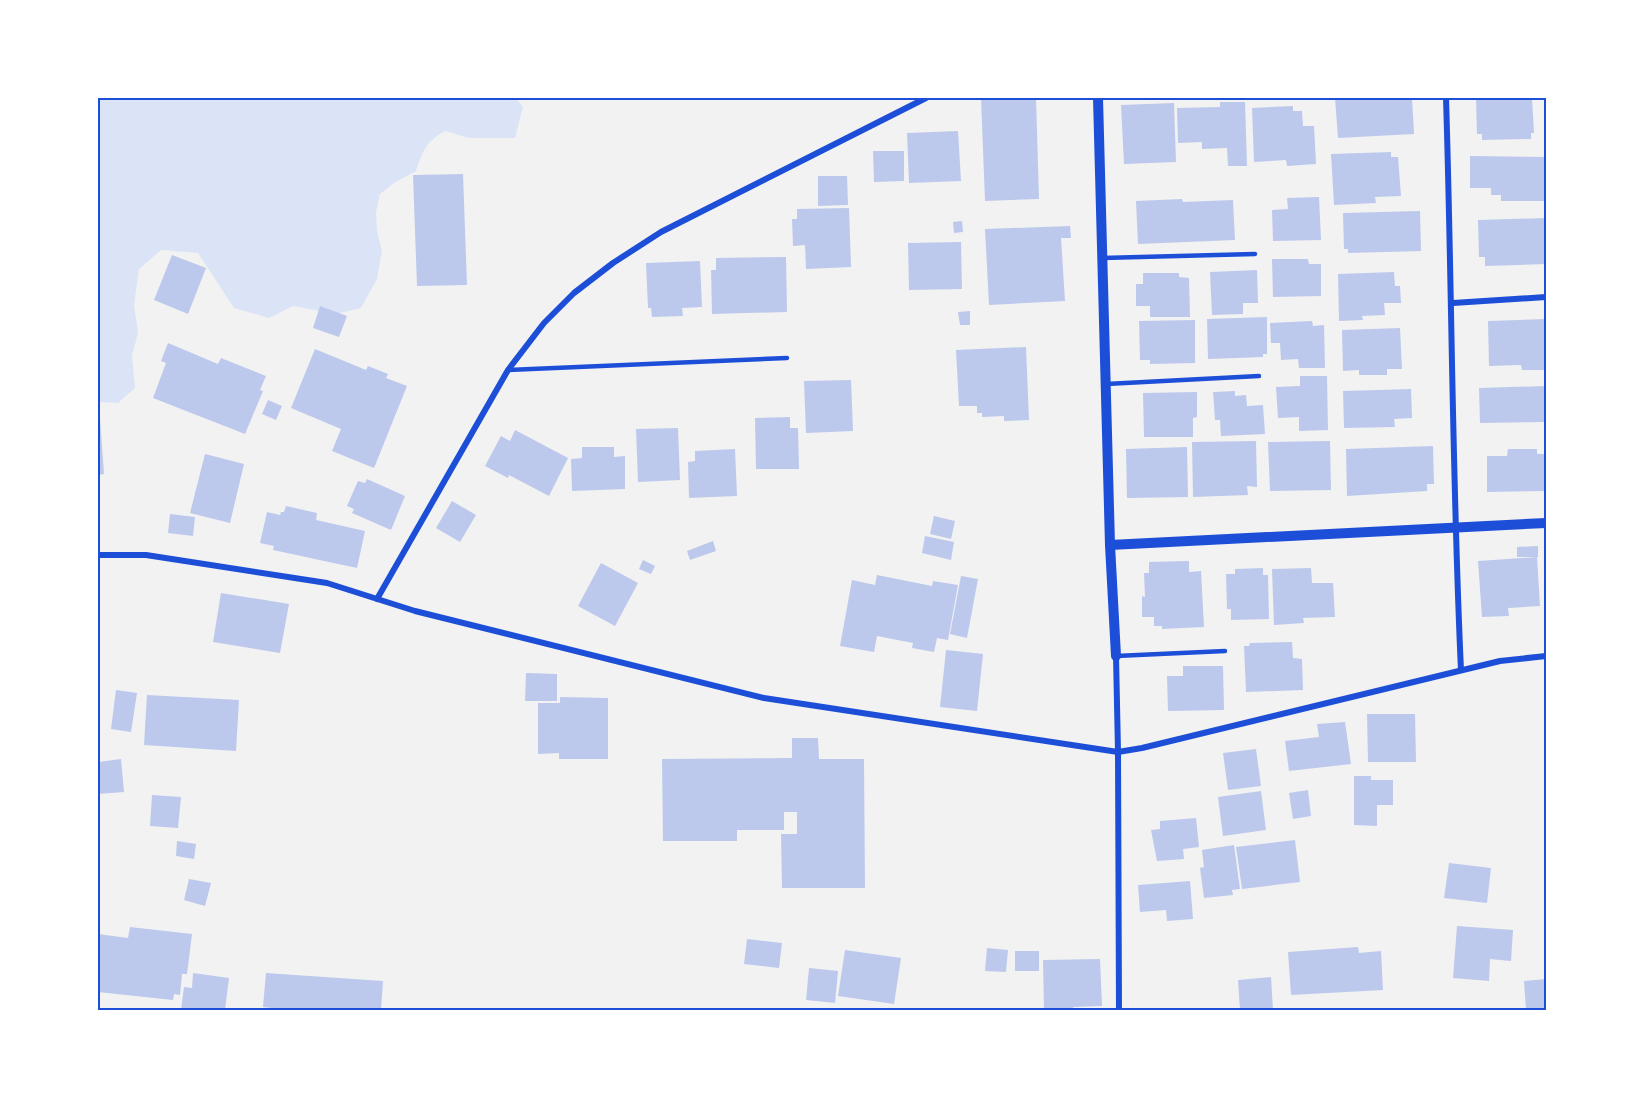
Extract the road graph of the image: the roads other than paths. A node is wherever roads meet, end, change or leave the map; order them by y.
1 (926, 98) edge
2 (1098, 98) edge
3 (1446, 98) edge
4 (1255, 254) dead end
5 (1102, 258) junction
6 (1546, 297) edge
7 (1452, 303) junction
8 (787, 358) dead end
9 (508, 370) junction
10 (1259, 376) dead end
11 (1106, 384) junction
12 (1546, 523) edge
13 (1455, 528) junction
14 (1110, 545) junction
15 (98, 555) edge
16 (376, 599) junction
17 (1225, 651) dead end
18 (1116, 656) junction
19 (1546, 656) edge
20 (1461, 670) junction
21 (1118, 752) junction
22 (1119, 1011) edge

1 - 9 street
2 - 5 street
3 - 7 street
4 - 5 lane
5 - 11 street
6 - 7 street
7 - 13 street
8 - 9 lane
9 - 16 street
10 - 11 lane
11 - 14 street
12 - 13 street
13 - 14 street
13 - 20 street
14 - 18 street
15 - 16 street
16 - 21 street
17 - 18 lane
18 - 21 street
19 - 20 street
20 - 21 street
21 - 22 street

